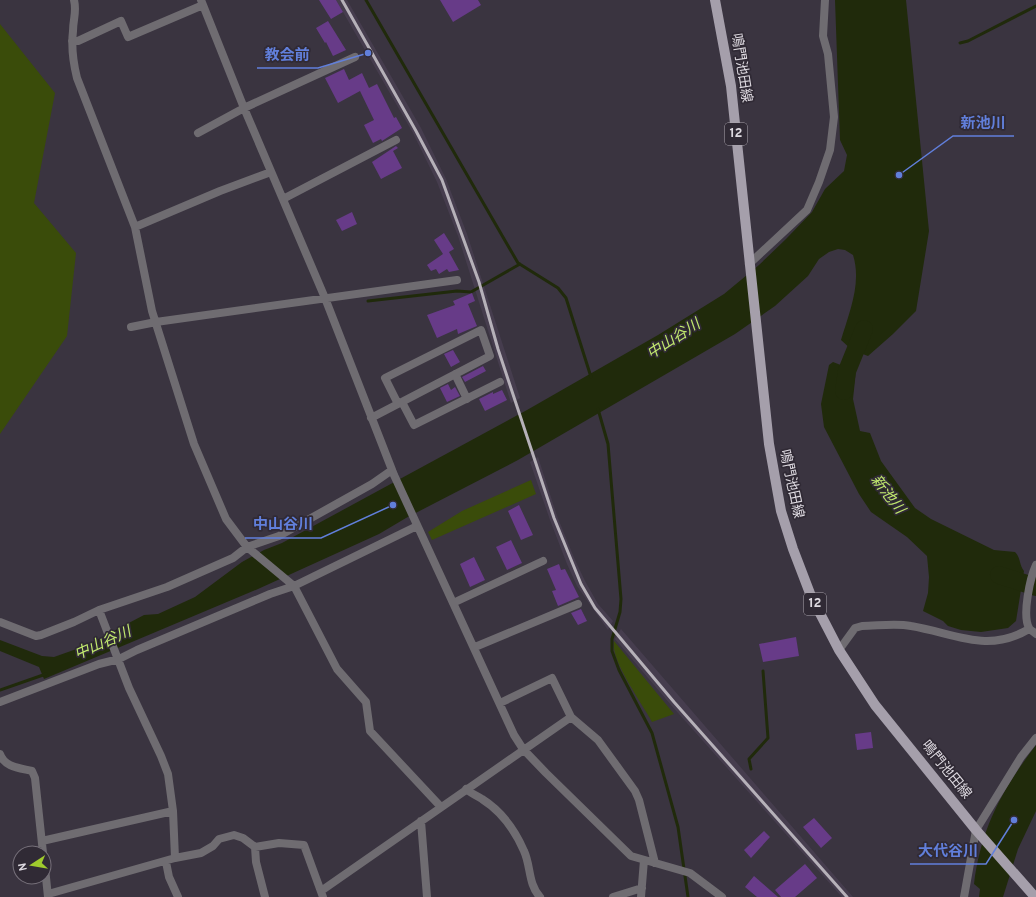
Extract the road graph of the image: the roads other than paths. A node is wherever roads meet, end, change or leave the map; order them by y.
1 (74, 0) edge
2 (714, 0) edge
3 (825, 0) edge
4 (202, 3) edge
5 (72, 41) junction
6 (355, 57) dead end
7 (244, 108) junction
8 (198, 133) dead end
9 (396, 140) dead end
10 (271, 172) junction
11 (282, 199) junction
12 (135, 227) junction
13 (750, 267) junction
14 (457, 280) dead end
15 (325, 298) junction
16 (156, 322) junction
17 (131, 328) dead end
18 (455, 374) junction
19 (500, 382) dead end
20 (467, 398) junction
21 (400, 403) junction
22 (371, 418) junction
23 (393, 472) junction
24 (415, 523) junction
25 (250, 549) junction
26 (543, 561) dead end
27 (1035, 567) edge
28 (291, 583) junction
29 (453, 602) junction
30 (578, 604) dead end
31 (100, 611) junction
32 (0, 622) edge
33 (1033, 631) edge
34 (475, 647) junction
35 (839, 650) junction
36 (117, 656) junction
37 (0, 702) edge
38 (500, 703) junction
39 (571, 717) junction
40 (1036, 738) edge
41 (523, 749) junction
42 (0, 754) edge
43 (466, 789) junction
44 (441, 807) junction
45 (173, 812) junction
46 (421, 821) junction
47 (980, 833) junction
48 (42, 841) junction
49 (43, 845) edge
50 (255, 847) junction
51 (175, 858) junction
52 (644, 860) junction
53 (166, 862) junction
54 (655, 863) junction
55 (47, 885) edge
56 (642, 888) junction
57 (322, 894) edge
58 (48, 896) edge
59 (178, 897) edge
60 (265, 897) edge
61 (427, 897) edge
62 (540, 897) edge
63 (613, 897) edge
64 (641, 897) edge
65 (722, 897) edge
66 (964, 897) edge
67 (1035, 897) edge

1 - 5 street
2 - 13 main road, 鳴門池田線 / 12
3 - 13 street
4 - 5 street
4 - 7 street
5 - 12 street
6 - 7 street
7 - 8 street
7 - 10 street
9 - 11 street
10 - 11 street
10 - 12 street
11 - 15 street
12 - 16 street
13 - 35 main road, 鳴門池田線 / 12
14 - 15 street
15 - 16 street
15 - 22 street
16 - 17 street
16 - 25 street
18 - 20 street
18 - 21 street
18 - 21 street
19 - 20 street
20 - 21 street
21 - 22 street
22 - 23 street
23 - 24 street
23 - 25 street
24 - 28 street
24 - 29 street
25 - 28 street
25 - 31 street
26 - 29 street
27 - 33 street
28 - 36 street
28 - 44 street
29 - 34 street
30 - 34 street
31 - 32 street
31 - 36 street
33 - 35 street
34 - 38 street
35 - 47 main road, 鳴門池田線 / 12
36 - 37 street
36 - 45 street
38 - 39 street
38 - 41 street
39 - 41 street
39 - 54 street
40 - 47 street
41 - 43 street
41 - 52 street
42 - 48 street
43 - 44 street
43 - 62 street
44 - 46 street
45 - 48 street
45 - 51 street
46 - 57 street
46 - 61 street
47 - 66 street
47 - 67 main road, 鳴門池田線 / 12
48 - 49 street
50 - 51 street
50 - 57 street
50 - 60 street
51 - 53 street
52 - 54 street
52 - 56 street
53 - 58 street
53 - 59 street
54 - 65 street
55 - 58 street
56 - 63 street
56 - 64 street

